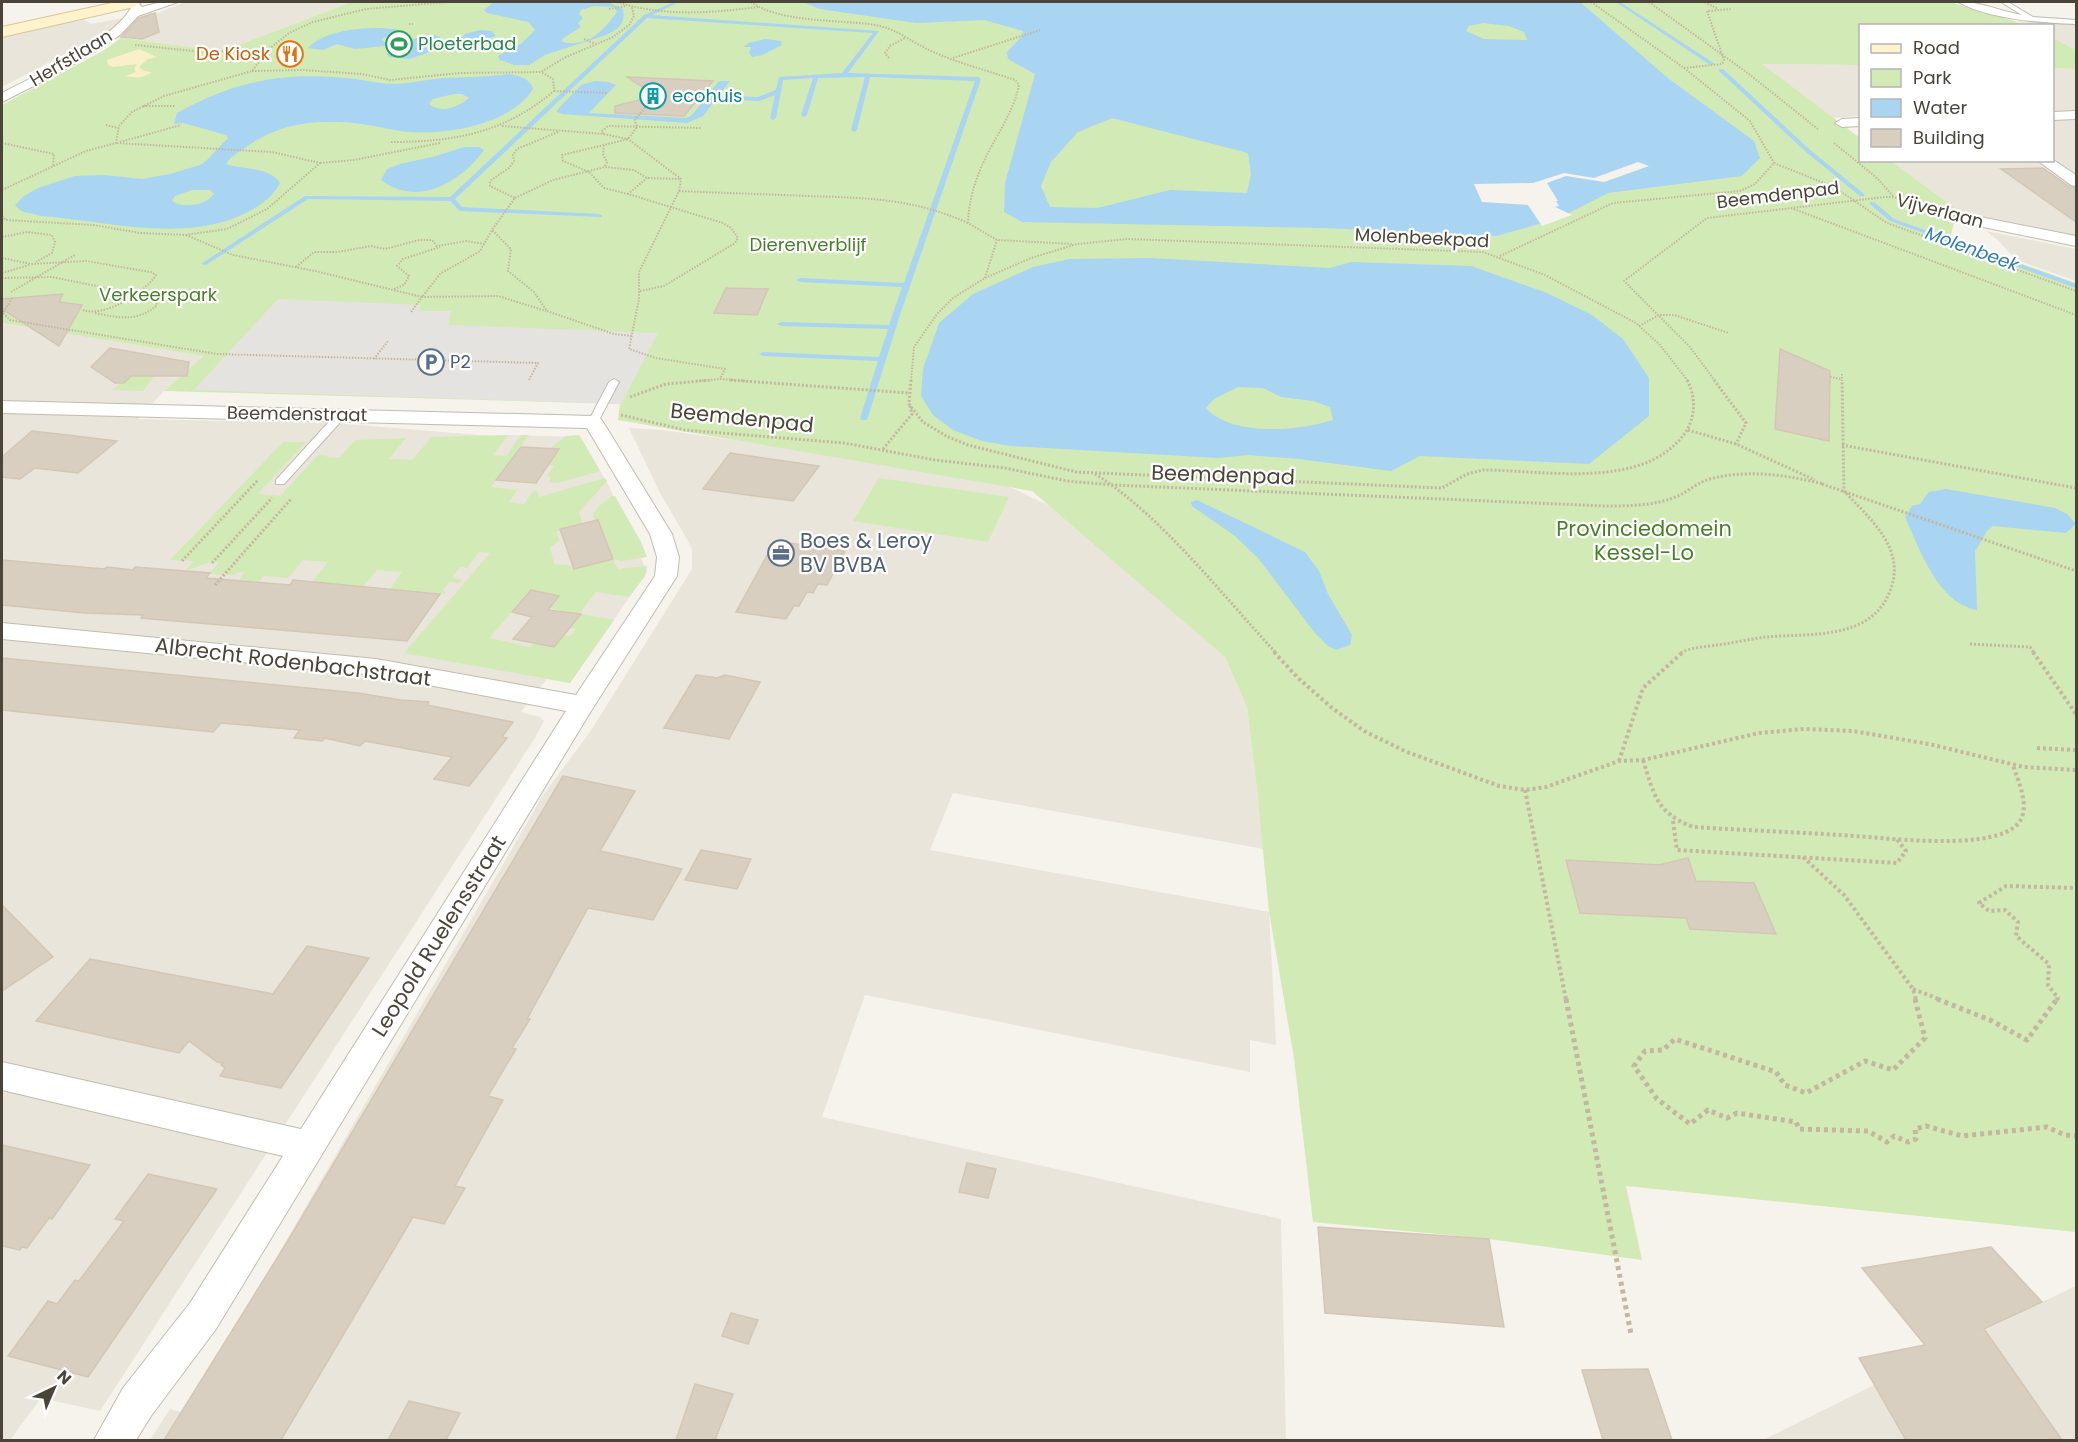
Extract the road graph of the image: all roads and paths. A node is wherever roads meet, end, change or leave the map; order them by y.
1 (172, 2) edge
2 (447, 2) edge
3 (617, 2) edge
4 (751, 2) edge
5 (1592, 2) edge
6 (1649, 2) edge
7 (1705, 2) edge
8 (1961, 2) edge
9 (2004, 2) edge
10 (137, 5) edge
11 (627, 5) junction
12 (632, 7) junction
13 (758, 8) junction
14 (609, 9) dead end
15 (1731, 9) dead end
16 (1719, 10) junction
17 (2032, 19) junction
18 (2076, 22) edge
19 (409, 24) dead end
20 (413, 24) dead end
21 (1040, 30) dead end
22 (2, 32) edge
23 (905, 38) junction
24 (584, 39) dead end
25 (597, 44) junction
26 (129, 46) dead end
27 (268, 49) junction
28 (1721, 54) junction
29 (889, 58) dead end
30 (952, 58) junction
31 (1684, 68) junction
32 (252, 71) junction
33 (541, 72) junction
34 (555, 91) junction
35 (608, 93) dead end
36 (2, 98) edge
37 (648, 105) dead end
38 (142, 106) junction
39 (176, 106) dead end
40 (2076, 115) edge
41 (2054, 116) edge
42 (1859, 122) edge
43 (1842, 123) dead end
44 (106, 125) dead end
45 (181, 126) dead end
46 (502, 126) junction
47 (637, 127) junction
48 (118, 128) junction
49 (701, 128) dead end
50 (559, 131) junction
51 (1822, 133) dead end
52 (603, 134) junction
53 (628, 139) junction
54 (450, 140) junction
55 (1831, 140) dead end
56 (391, 142) dead end
57 (2, 143) edge
58 (116, 143) junction
59 (604, 145) junction
60 (2047, 162) edge
61 (320, 164) junction
62 (1774, 164) junction
63 (53, 166) junction
64 (605, 167) junction
65 (589, 172) junction
66 (647, 178) junction
67 (681, 178) junction
68 (2076, 182) edge
69 (2, 190) edge
70 (679, 191) junction
71 (628, 195) junction
72 (1893, 197) junction
73 (514, 198) junction
74 (1854, 199) junction
75 (670, 205) junction
76 (1790, 207) junction
77 (2, 216) edge
78 (1960, 218) joint
79 (6, 220) junction
80 (2, 221) edge
81 (1563, 222) dead end
82 (968, 223) junction
83 (1569, 224) junction
84 (492, 230) junction
85 (185, 235) junction
86 (2, 237) edge
87 (998, 240) junction
88 (2076, 241) edge
89 (484, 244) junction
90 (1077, 244) junction
91 (444, 246) junction
92 (75, 255) dead end
93 (1499, 256) junction
94 (2, 258) edge
95 (32, 264) junction
96 (296, 267) junction
97 (2, 273) edge
98 (2, 278) edge
99 (986, 278) junction
100 (392, 290) junction
101 (640, 291) junction
102 (2076, 291) edge
103 (11, 292) dead end
104 (422, 297) junction
105 (12, 298) dead end
106 (83, 310) dead end
107 (547, 311) junction
108 (411, 312) dead end
109 (92, 313) junction
110 (1659, 315) junction
111 (2076, 315) edge
112 (1639, 326) junction
113 (1729, 333) dead end
114 (633, 336) junction
115 (388, 340) dead end
116 (374, 359) junction
117 (1842, 374) dead end
118 (1830, 377) dead end
119 (720, 379) junction
120 (1842, 379) junction
121 (529, 380) dead end
122 (614, 382) dead end
123 (909, 393) junction
124 (604, 401) junction
125 (909, 404) junction
126 (2, 407) edge
127 (341, 415) junction
128 (618, 415) dead end
129 (593, 422) junction
130 (1688, 430) junction
131 (1736, 444) junction
132 (1842, 445) junction
133 (883, 449) junction
134 (1586, 473) joint
135 (1095, 474) junction
136 (261, 477) dead end
137 (280, 482) dead end
138 (1824, 484) junction
139 (1113, 485) junction
140 (2076, 488) edge
141 (1844, 491) junction
142 (274, 495) dead end
143 (294, 496) dead end
144 (183, 561) dead end
145 (212, 563) dead end
146 (2076, 571) edge
147 (215, 585) dead end
148 (2, 631) edge
149 (1970, 644) dead end
150 (582, 705) junction
151 (2076, 714) edge
152 (2037, 748) dead end
153 (2076, 750) edge
154 (1643, 760) junction
155 (1618, 761) junction
156 (2013, 764) junction
157 (2076, 770) edge
158 (1525, 790) junction
159 (1673, 821) junction
160 (1896, 838) junction
161 (1803, 858) junction
162 (2076, 888) edge
163 (1913, 989) junction
164 (2, 1076) edge
165 (2076, 1136) edge
166 (308, 1146) junction
167 (1631, 1334) dead end
168 (114, 1440) edge

1 - 10 street, Herfstlaan
2 - 27 path
3 - 11 path
4 - 13 path
5 - 31 path
6 - 28 path
7 - 16 path
8 - 17 lane
9 - 17 lane
10 - 22 street
10 - 36 street, Herfstlaan
11 - 12 path
11 - 14 path
12 - 13 path
12 - 25 path
13 - 23 path
15 - 16 path
16 - 28 path
17 - 18 lane
19 - 20 path
21 - 30 path
23 - 29 path
23 - 30 path
24 - 25 path
25 - 33 path
26 - 27 path
27 - 32 path
28 - 31 path
28 - 51 path
30 - 82 path
31 - 62 path
32 - 33 path
32 - 38 path
33 - 34 path
34 - 35 path
34 - 46 path
37 - 47 path
38 - 39 path
38 - 48 path
40 - 41 street
42 - 43 street
44 - 48 path
45 - 58 path
46 - 50 path
46 - 54 path
47 - 49 path
47 - 52 path
47 - 53 path
48 - 58 path
50 - 52 path
50 - 73 path
52 - 53 path
53 - 59 path
53 - 67 path
54 - 56 path
54 - 61 path
55 - 72 path
57 - 63 path
58 - 61 path
58 - 63 path
59 - 64 path
59 - 65 path
60 - 68 street
61 - 85 path
62 - 74 path
62 - 83 path, Molenbeekpad
63 - 69 path
64 - 65 path
64 - 66 path
65 - 71 path
65 - 73 path
66 - 67 path
66 - 71 path
67 - 70 path
70 - 75 path
70 - 82 path
71 - 75 path
72 - 74 path, Vijverlaan
72 - 78 path, Vijverlaan
73 - 84 path
74 - 76 path, Beemdenpad
74 - 102 path, Beemdenpad
75 - 101 path
75 - 101 path
76 - 110 path, Beemdenpad
76 - 111 path
77 - 79 path
78 - 88 street, Vijverlaan
79 - 80 path
79 - 85 path
81 - 83 path
82 - 87 path
83 - 93 path, Molenbeekpad
84 - 89 path
84 - 107 path
85 - 96 path
86 - 95 path
87 - 90 path
87 - 99 path
89 - 91 path
89 - 104 path
90 - 93 path, Molenbeekpad
90 - 99 path, Molenbeekpad
91 - 96 path
91 - 100 path
92 - 103 path, bridge
93 - 112 path
94 - 95 path
95 - 97 path
95 - 109 path
96 - 100 path
98 - 109 path, bridge
99 - 123 path, Molenbeekpad
100 - 104 path
101 - 114 path
104 - 107 path
104 - 108 path
105 - 116 path
106 - 109 path
107 - 114 path
110 - 112 path
110 - 113 path
110 - 131 path, Beemdenpad
112 - 130 path
114 - 119 path
115 - 116 path
116 - 121 path
117 - 120 path
118 - 120 path
119 - 123 path
119 - 124 path
120 - 132 path
122 - 124 lane
123 - 125 path, Molenbeekpad
124 - 129 lane
125 - 133 path, Molenbeekpad
125 - 135 path, Beemdenpad
126 - 127 street, Beemdenstraat
127 - 129 street, Beemdenstraat
127 - 137 lane
128 - 133 path, Beemdenpad
129 - 150 street, Leopold Ruelensstraat
130 - 131 path
130 - 134 path
131 - 138 path
132 - 140 path
132 - 141 path
133 - 139 path, Beemdenpad
134 - 135 path, Beemdenpad
135 - 139 path
136 - 144 path
138 - 139 path, Beemdenpad
138 - 141 path
139 - 158 path
141 - 146 path
141 - 155 path
142 - 145 path
143 - 147 path
148 - 150 street, Albrecht Rodenbachstraat
149 - 151 path
150 - 166 street, Leopold Ruelensstraat
152 - 153 path
154 - 155 path
154 - 156 path
154 - 159 path
155 - 158 path
156 - 157 path
156 - 160 path
158 - 167 path
159 - 160 path
159 - 161 path
160 - 161 path
161 - 163 path
162 - 163 path
163 - 165 path
164 - 166 street
166 - 168 street, Leopold Ruelensstraat

